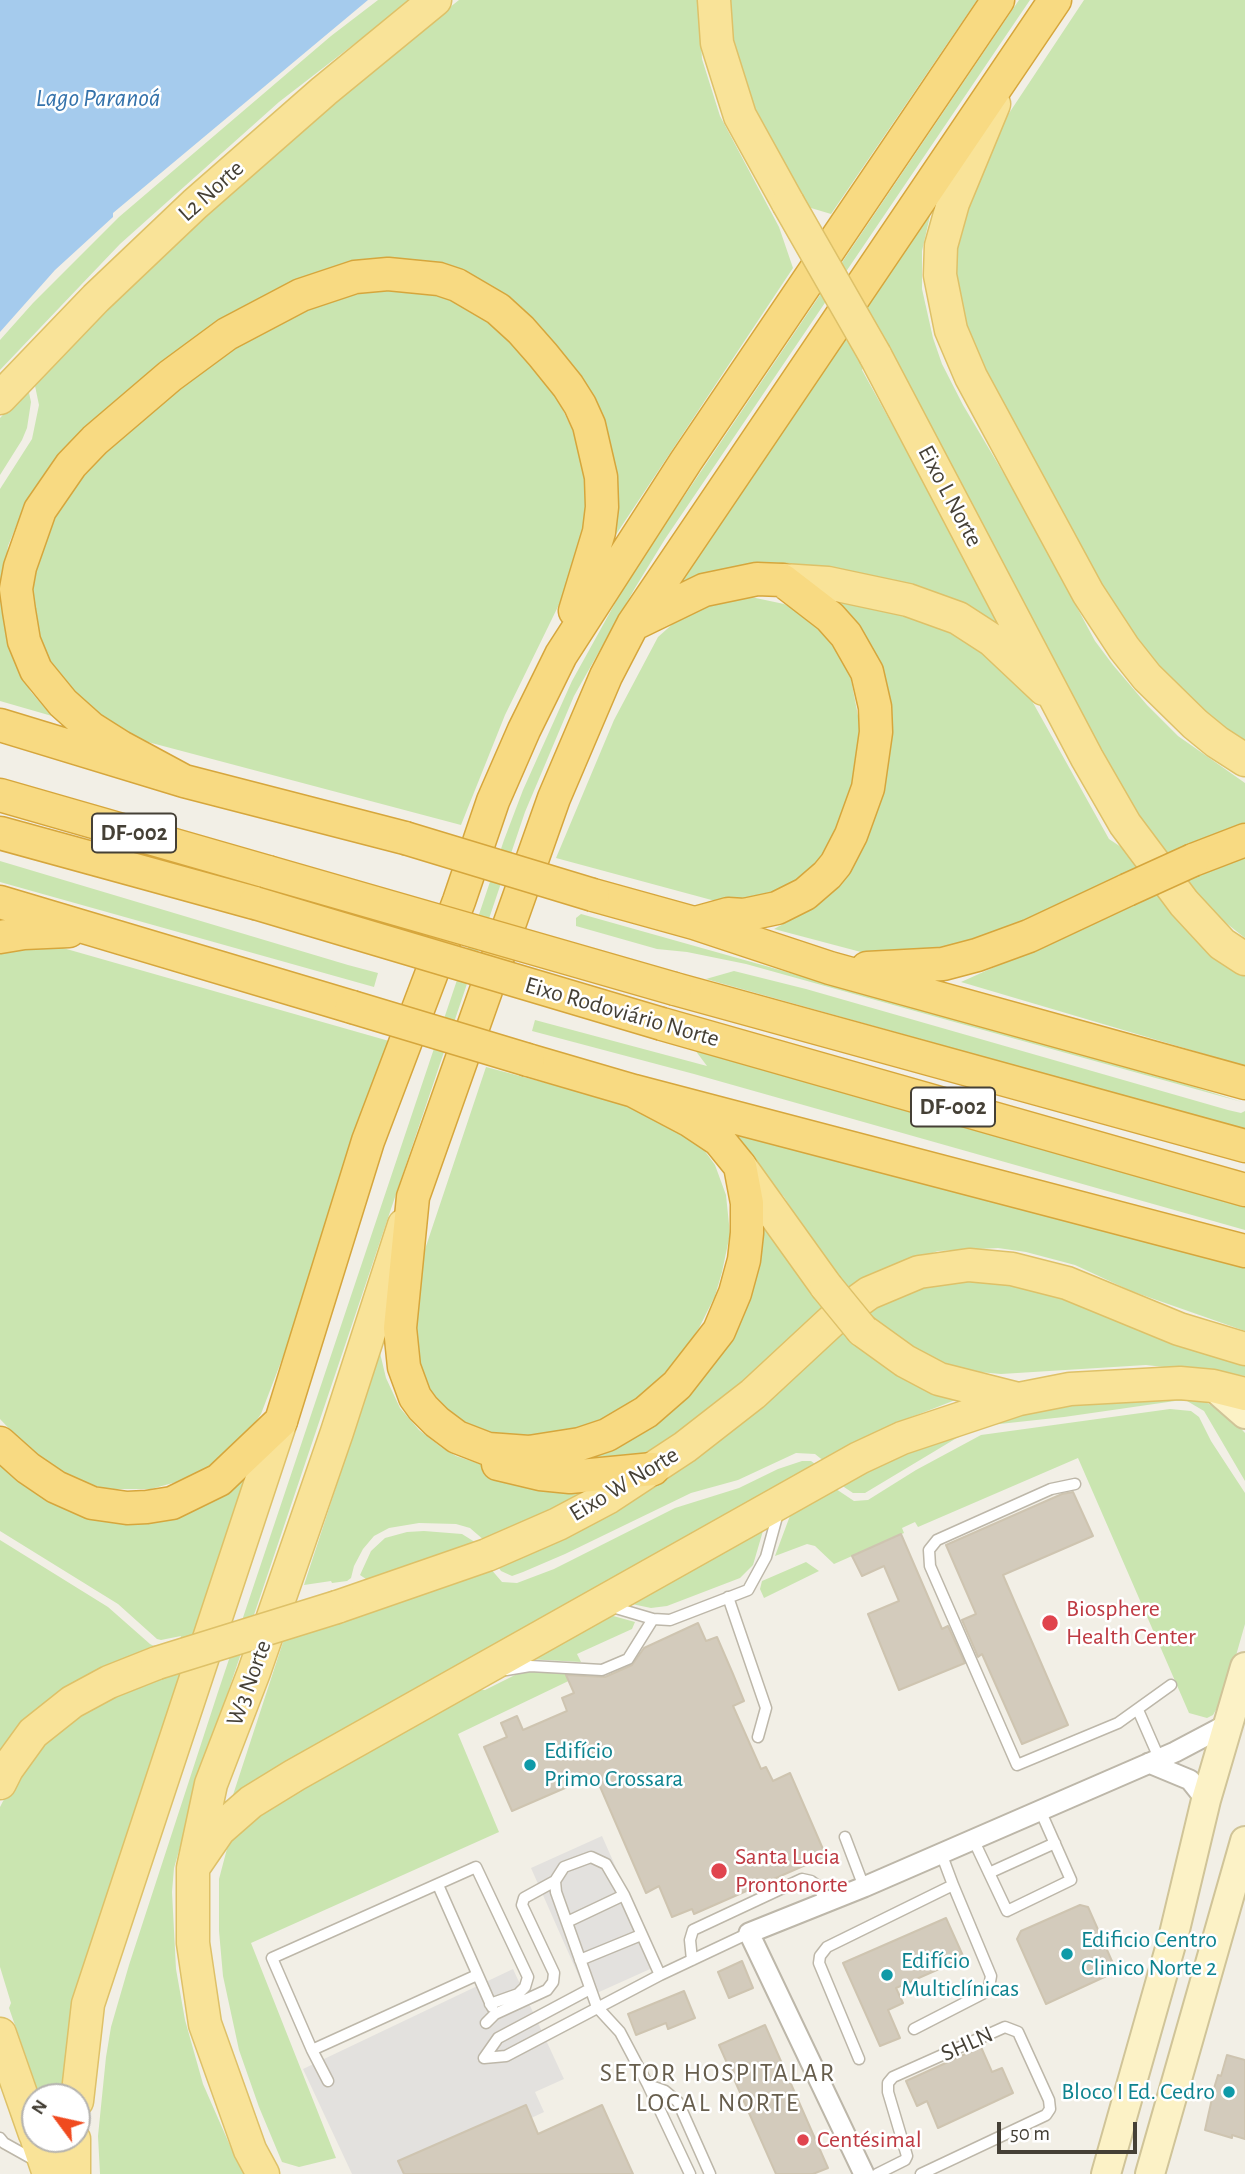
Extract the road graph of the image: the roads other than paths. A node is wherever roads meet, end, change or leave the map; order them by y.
1 (435, 0) edge
2 (714, 0) edge
3 (998, 0) edge
4 (1055, 0) edge
5 (1012, 65) junction
6 (0, 398) edge
7 (782, 580) junction
8 (633, 625) junction
9 (561, 655) junction
10 (1060, 704) junction
11 (0, 725) edge
12 (1245, 760) edge
13 (184, 781) junction
14 (0, 795) edge
15 (0, 834) edge
16 (1245, 840) edge
17 (0, 902) edge
18 (694, 923) junction
19 (91, 930) junction
20 (0, 937) edge
21 (1245, 960) edge
22 (830, 968) junction
23 (1245, 1083) edge
24 (634, 1091) junction
25 (1245, 1146) edge
26 (740, 1166) junction
27 (1245, 1190) edge
28 (412, 1198) junction
29 (1245, 1251) edge
30 (1245, 1349) edge
31 (1213, 1386) junction
32 (1245, 1394) edge
33 (1019, 1399) junction
34 (1245, 1414) edge
35 (281, 1420) junction
36 (457, 1437) junction
37 (0, 1443) edge
38 (653, 1469) junction
39 (1075, 1484) dead end
40 (782, 1500) junction
41 (728, 1597) junction
42 (598, 1603) junction
43 (653, 1619) junction
44 (1245, 1667) edge
45 (464, 1679) junction
46 (1171, 1685) dead end
47 (1138, 1710) junction
48 (1228, 1724) junction
49 (758, 1737) dead end
50 (1154, 1760) junction
51 (0, 1783) edge
52 (1206, 1800) junction
53 (1040, 1810) junction
54 (845, 1837) dead end
55 (973, 1839) junction
56 (1245, 1841) edge
57 (1055, 1843) junction
58 (941, 1853) junction
59 (193, 1868) junction
60 (989, 1873) junction
61 (555, 1881) junction
62 (438, 1885) junction
63 (953, 1885) junction
64 (864, 1887) junction
65 (1185, 1892) junction
66 (624, 1895) junction
67 (825, 1901) junction
68 (1228, 1906) junction
69 (567, 1922) junction
70 (750, 1933) junction
71 (1174, 1934) junction
72 (641, 1935) junction
73 (1215, 1947) junction
74 (580, 1960) junction
75 (692, 1960) junction
76 (477, 1975) junction
77 (660, 1975) junction
78 (590, 1989) junction
79 (597, 2007) junction
80 (493, 2009) junction
81 (486, 2022) dead end
82 (914, 2029) dead end
83 (0, 2034) edge
84 (498, 2038) junction
85 (312, 2050) junction
86 (506, 2056) junction
87 (859, 2059) dead end
88 (328, 2081) dead end
89 (79, 2083) edge
90 (648, 2085) junction
91 (21, 2094) edge
92 (0, 2138) edge
93 (52, 2164) edge
94 (263, 2174) edge
95 (690, 2174) edge
96 (710, 2174) edge
97 (864, 2174) edge
98 (877, 2174) edge
99 (921, 2174) edge
100 (1105, 2174) edge
101 (1150, 2174) edge

1 - 6 main road, L2 Norte
2 - 10 main road, Eixo L Norte, bridge
3 - 9 highway
4 - 5 highway
5 - 8 highway
5 - 12 main road
7 - 8 highway
7 - 10 main road
7 - 18 highway
8 - 28 highway
9 - 13 highway
9 - 35 highway
10 - 21 main road, Eixo L Norte
11 - 13 highway
13 - 18 highway, bridge
14 - 25 highway, Eixo Rodoviário Norte / DF-002, bridge
15 - 27 highway, Eixo Rodoviário Norte / DF-002, bridge
16 - 22 highway, bridge
17 - 19 highway
18 - 22 highway
19 - 20 highway
19 - 24 highway, bridge
22 - 23 highway
24 - 26 highway
24 - 29 highway
26 - 33 main road, bridge
26 - 36 highway
28 - 36 highway
28 - 59 main road, W3 Norte
30 - 38 main road, Eixo W Norte
31 - 32 main road
31 - 33 main road
31 - 34 main road
33 - 40 main road
35 - 37 highway
35 - 89 main road, W3 Norte
36 - 38 highway
38 - 51 main road, Eixo W Norte, bridge
39 - 47 lane
40 - 41 lane
40 - 42 main road
41 - 43 lane
41 - 49 lane
42 - 43 lane
42 - 45 main road
43 - 45 lane
44 - 48 main road
45 - 59 main road
46 - 47 lane
47 - 50 lane
48 - 50 street
48 - 52 main road
50 - 52 street
50 - 53 street
52 - 65 main road
53 - 55 street
53 - 57 lane
54 - 64 lane
55 - 58 street
55 - 60 lane
56 - 68 main road
57 - 60 lane
57 - 60 lane
58 - 63 lane, SHLN
58 - 64 street
59 - 94 main road, W3 Norte
61 - 66 lane
61 - 69 lane
61 - 80 lane
62 - 76 lane
62 - 80 lane
62 - 85 lane
63 - 82 lane, SHLN
63 - 87 lane
64 - 67 street
65 - 68 main road
65 - 71 main road
66 - 69 lane
66 - 72 lane
67 - 70 street
67 - 75 lane
68 - 73 main road
69 - 74 lane
70 - 75 lane
70 - 97 street
71 - 73 main road
71 - 100 main road
72 - 74 lane
72 - 77 lane
73 - 101 main road
74 - 78 lane
75 - 77 lane
76 - 80 lane
76 - 85 lane
77 - 79 lane
78 - 79 lane
78 - 84 lane
79 - 86 lane
79 - 90 lane
80 - 81 lane
83 - 91 main road
84 - 86 lane
84 - 86 lane
85 - 88 lane
90 - 95 lane
90 - 96 lane
92 - 93 lane
98 - 99 lane, SHLN

